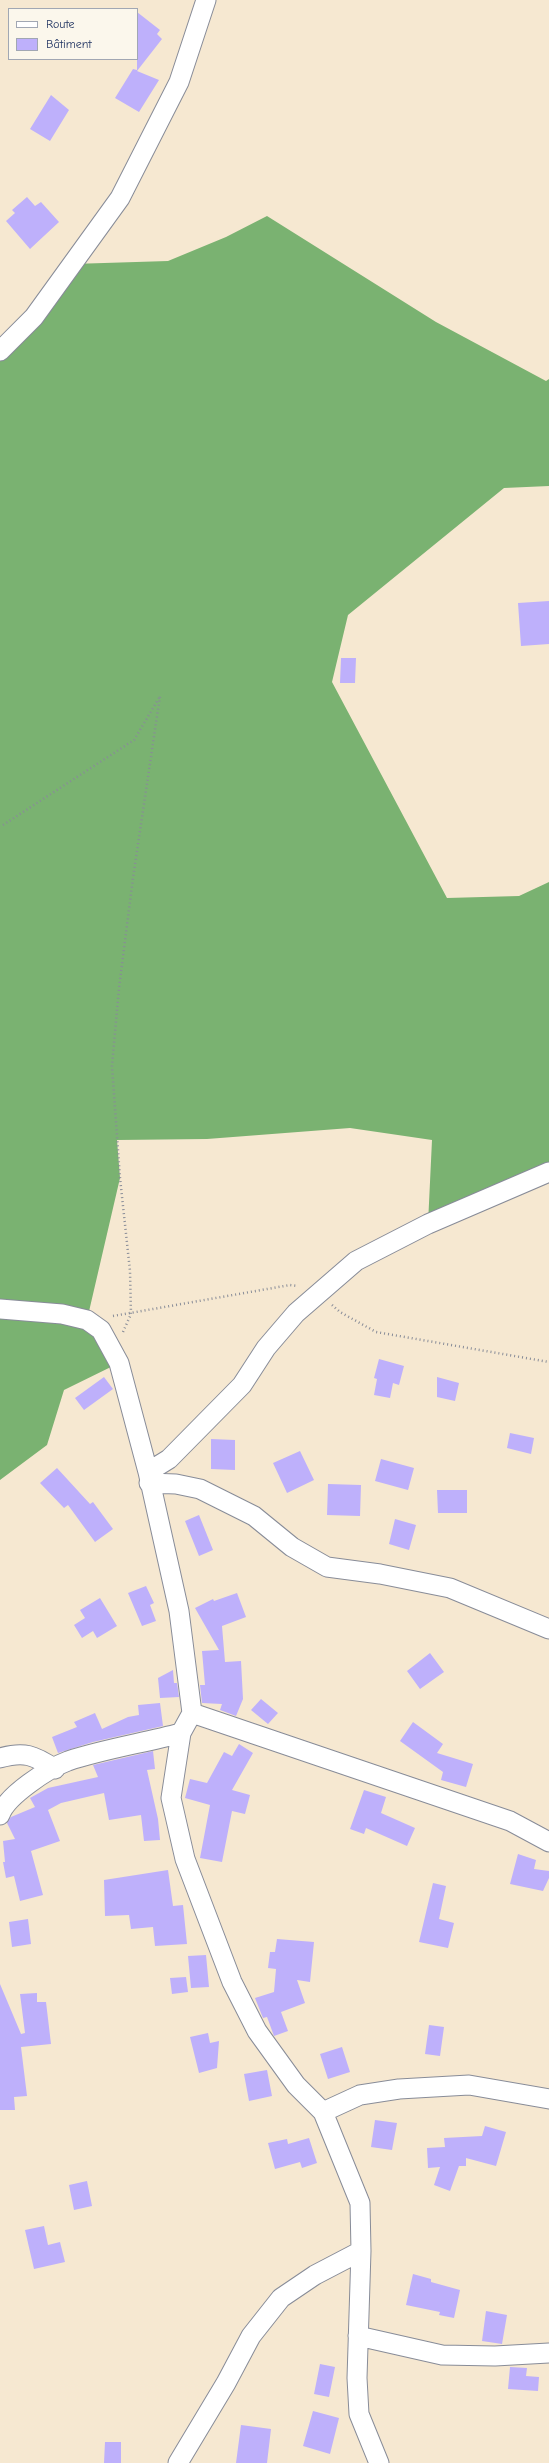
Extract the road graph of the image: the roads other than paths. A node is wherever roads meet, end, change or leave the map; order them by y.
1 (206, 0) edge
2 (0, 351) edge
3 (549, 1172) edge
4 (0, 1309) edge
5 (148, 1477) junction
6 (549, 1629) edge
7 (192, 1713) junction
8 (181, 1733) junction
9 (0, 1758) edge
10 (55, 1769) junction
11 (0, 1815) edge
12 (549, 1842) edge
13 (549, 2099) edge
14 (323, 2112) junction
15 (361, 2251) junction
16 (358, 2336) junction
17 (549, 2353) edge
18 (178, 2463) edge
19 (379, 2463) edge

1 - 2 street
3 - 5 street
4 - 5 street
5 - 6 street
5 - 7 street
7 - 8 street
7 - 12 street
8 - 10 street
8 - 14 street
9 - 10 street
10 - 11 street
13 - 14 street
14 - 15 street
15 - 16 street
15 - 18 street
16 - 17 street
16 - 19 street

